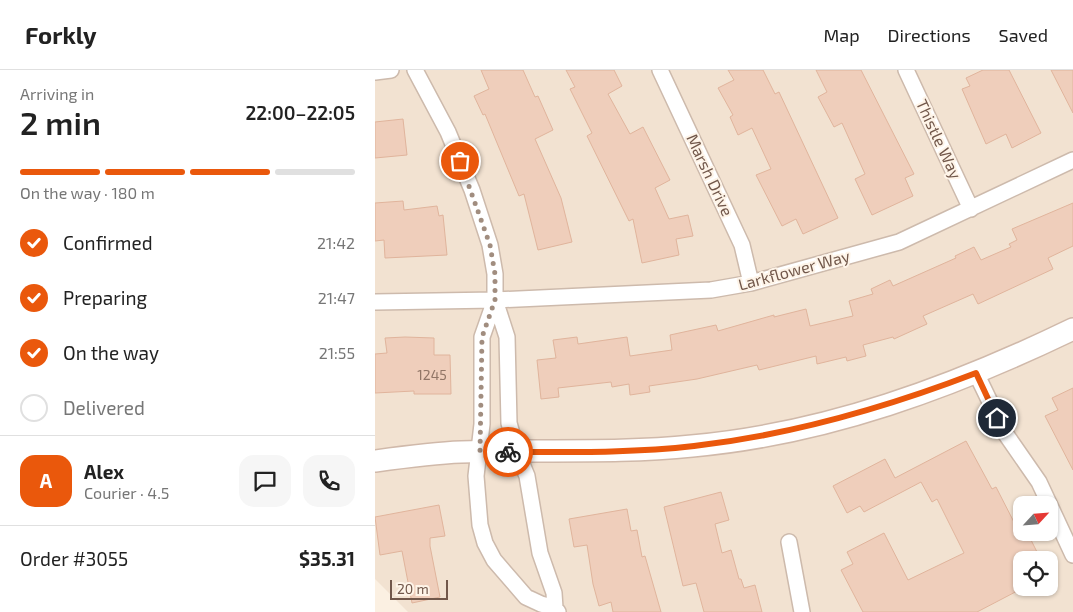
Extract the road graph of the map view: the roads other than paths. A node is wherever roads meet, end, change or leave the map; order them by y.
1 (391, 70) edge
2 (415, 70) edge
3 (660, 70) edge
4 (906, 70) edge
5 (375, 72) edge
6 (1073, 160) edge
7 (971, 209) junction
8 (751, 283) junction
9 (495, 300) junction
10 (375, 302) edge
11 (1073, 329) edge
12 (976, 373) junction
13 (480, 452) junction
14 (517, 452) junction
15 (375, 461) edge
16 (789, 542) dead end
17 (1073, 555) edge
18 (557, 610) edge
19 (802, 612) edge

1 - 5 street
2 - 9 street
3 - 8 street, Marsh Drive
4 - 7 street, Thistle Way
6 - 7 street, Larkflower Way
7 - 8 street, Larkflower Way
8 - 9 street, Larkflower Way
9 - 10 street, Larkflower Way
9 - 13 street
9 - 14 street
11 - 12 street
12 - 14 street
12 - 17 street
13 - 14 street
13 - 15 street
13 - 18 street
14 - 18 street
16 - 19 street

